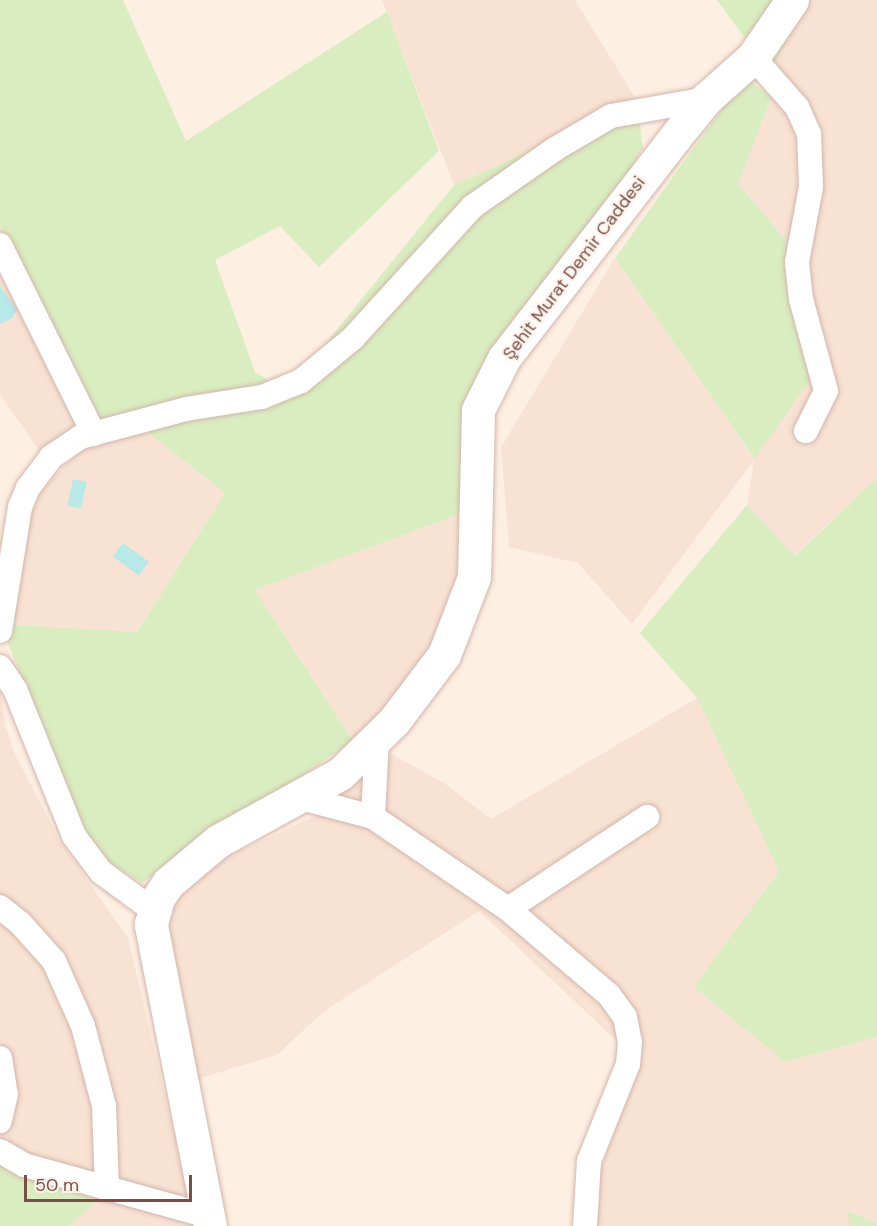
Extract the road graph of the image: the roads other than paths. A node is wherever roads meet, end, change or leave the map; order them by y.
1 (792, 0) edge
2 (753, 57) junction
3 (706, 99) junction
4 (0, 245) edge
5 (806, 431) dead end
6 (94, 434) junction
7 (0, 632) edge
8 (0, 667) edge
9 (377, 737) junction
10 (297, 797) junction
11 (374, 817) junction
12 (647, 817) dead end
13 (0, 907) edge
14 (508, 909) junction
15 (154, 911) junction
16 (0, 1058) edge
17 (0, 1121) edge
18 (0, 1151) edge
19 (107, 1189) junction
20 (209, 1221) edge
21 (585, 1226) edge

1 - 2 street, Şehit Murat Demir Caddesi
2 - 3 street, Şehit Murat Demir Caddesi
2 - 5 street
3 - 6 street
3 - 9 street, Şehit Murat Demir Caddesi
4 - 6 street
6 - 7 street
8 - 15 street
9 - 10 street, Şehit Murat Demir Caddesi
9 - 11 street
10 - 11 street
10 - 15 street, Şehit Murat Demir Caddesi
11 - 14 street
12 - 14 street
13 - 19 street
14 - 21 street
15 - 20 street, Şehit Murat Demir Caddesi
16 - 17 street
18 - 19 street
19 - 20 street

